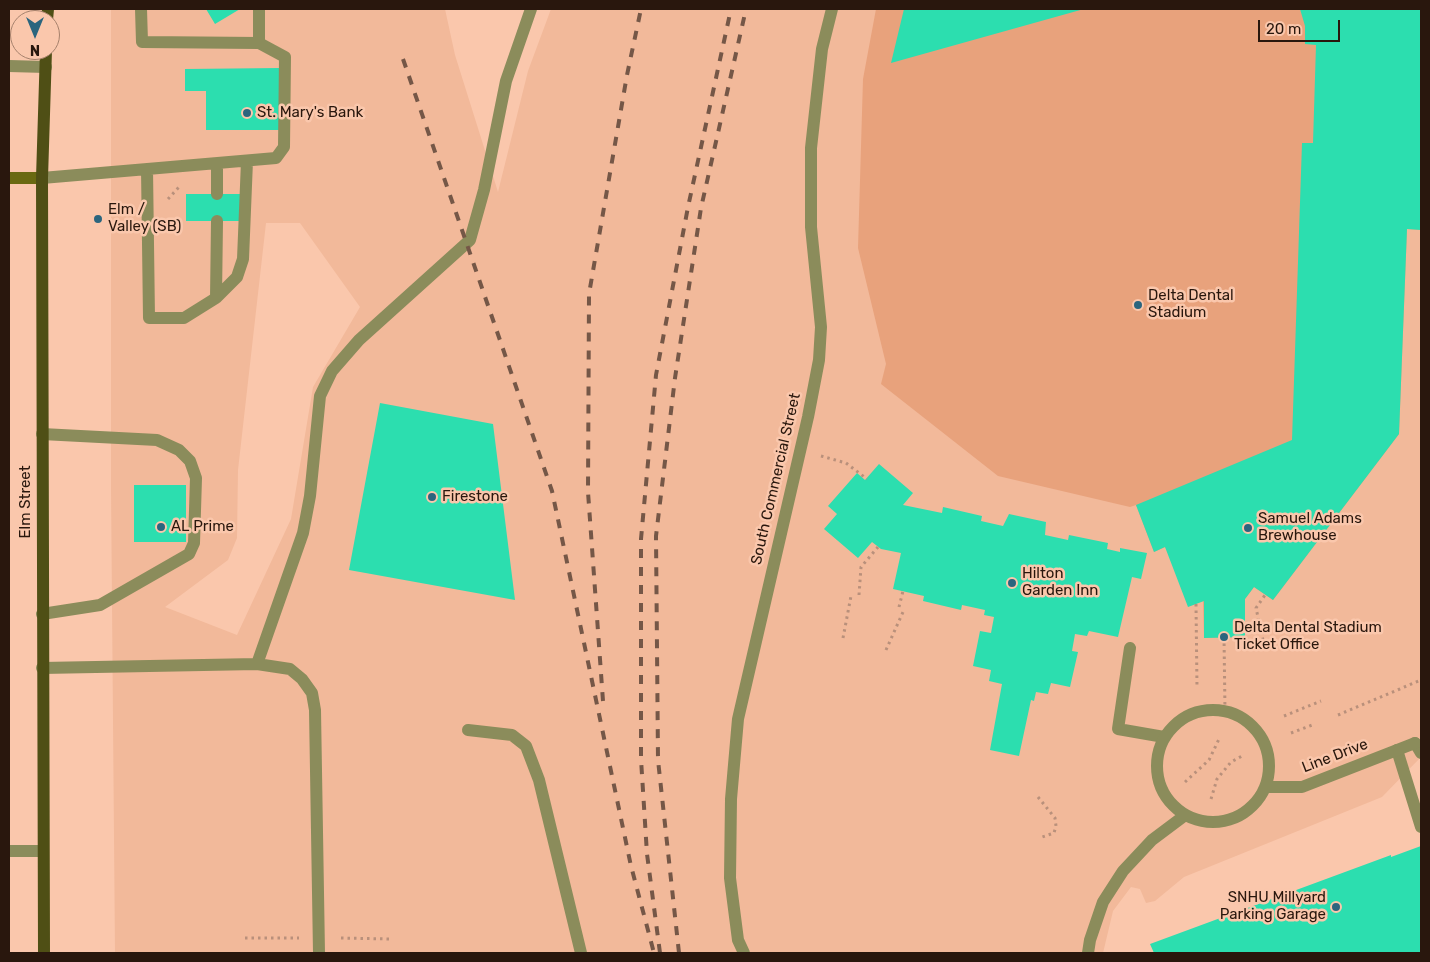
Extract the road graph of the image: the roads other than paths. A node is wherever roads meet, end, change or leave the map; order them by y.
1 (141, 9) edge
2 (259, 9) edge
3 (530, 9) edge
4 (832, 9) edge
5 (259, 42) junction
6 (46, 60) edge
7 (9, 66) edge
8 (46, 67) junction
9 (247, 161) junction
10 (218, 163) junction
11 (147, 169) junction
12 (9, 178) edge
13 (42, 178) junction
14 (217, 194) dead end
15 (217, 221) dead end
16 (216, 298) junction
17 (42, 434) junction
18 (42, 614) junction
19 (1130, 648) dead end
20 (257, 664) junction
21 (42, 668) junction
22 (468, 730) dead end
23 (1164, 737) junction
24 (1419, 747) edge
25 (1397, 750) junction
26 (1266, 788) junction
27 (1184, 816) junction
28 (1421, 826) edge
29 (9, 851) edge
30 (43, 851) junction
31 (44, 953) edge
32 (319, 953) edge
33 (581, 953) edge
34 (744, 953) edge
35 (1088, 953) edge

1 - 5 street
2 - 5 street
3 - 20 street
4 - 34 street, South Commercial Street
5 - 9 street
6 - 8 main road, Elm Street
7 - 8 street
8 - 13 main road, Elm Street
9 - 10 street
9 - 16 street
10 - 11 street
10 - 14 street
11 - 13 street
11 - 16 street
12 - 13 main road
13 - 17 main road, Elm Street
15 - 16 street
17 - 18 main road, Elm Street
17 - 18 street
18 - 21 main road, Elm Street
19 - 23 street
20 - 21 street
20 - 32 street
21 - 30 main road, Elm Street
22 - 33 street
23 - 26 street
23 - 27 street
24 - 25 street, Line Drive
25 - 26 street, Line Drive
25 - 28 street
26 - 27 street
27 - 35 street
29 - 30 street
30 - 31 main road, Elm Street

